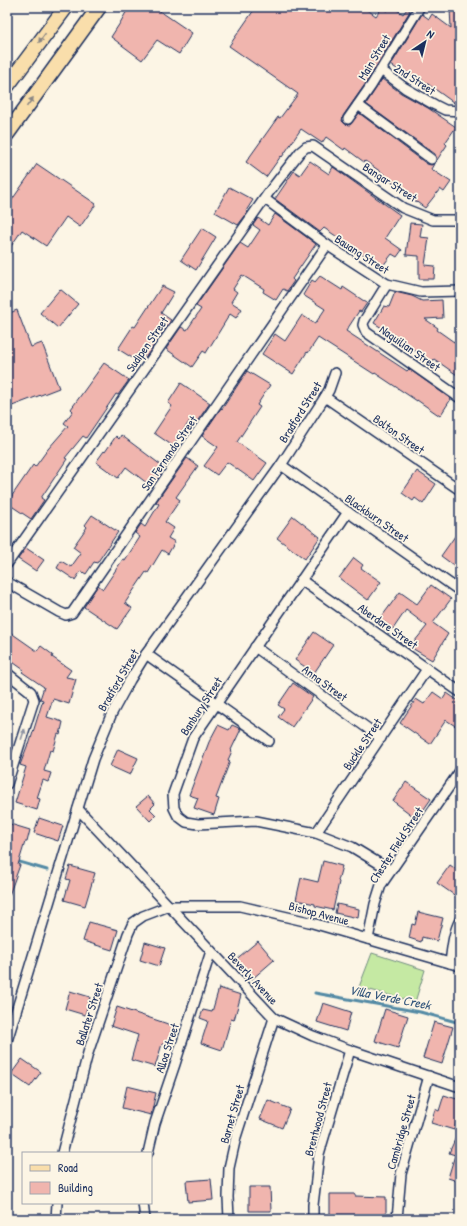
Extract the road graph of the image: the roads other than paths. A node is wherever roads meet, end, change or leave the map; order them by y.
1 (66, 7) edge
2 (99, 7) edge
3 (416, 7) edge
4 (381, 70) junction
5 (7, 86) edge
6 (358, 105) junction
7 (460, 111) edge
8 (348, 119) dead end
9 (7, 134) edge
10 (314, 146) joint
11 (431, 159) dead end
12 (265, 199) junction
13 (460, 220) edge
14 (327, 245) junction
15 (387, 284) junction
16 (460, 291) edge
17 (335, 373) dead end
18 (325, 397) junction
19 (460, 398) edge
20 (281, 465) junction
21 (460, 490) edge
22 (348, 512) junction
23 (7, 564) edge
24 (302, 580) junction
25 (7, 582) edge
26 (460, 591) edge
27 (255, 647) junction
28 (146, 654) junction
29 (428, 669) junction
30 (7, 673) edge
31 (460, 692) edge
32 (216, 704) junction
33 (381, 738) junction
34 (269, 741) dead end
35 (460, 771) edge
36 (7, 784) edge
37 (78, 809) junction
38 (316, 833) junction
39 (390, 870) junction
40 (169, 906) junction
41 (460, 920) edge
42 (368, 939) junction
43 (211, 951) junction
44 (450, 963) junction
45 (460, 966) edge
46 (274, 1018) junction
47 (7, 1041) edge
48 (350, 1050) junction
49 (429, 1076) junction
50 (460, 1086) edge
51 (62, 1152) edge
52 (148, 1152) edge
53 (57, 1204) edge
54 (143, 1204) edge
55 (56, 1219) edge
56 (145, 1219) edge
57 (229, 1219) edge
58 (313, 1219) edge
59 (397, 1219) edge

1 -> 5 main road
9 -> 2 main road
3 - 4 street, Main Street
4 - 6 street, Main Street
4 - 7 street, 2nd Street
6 - 8 street, Main Street
6 - 11 street
10 - 12 street, Sudipen Street
10 - 13 street, Bangar Street
12 - 14 street, Bauang Street
12 - 23 street, Sudipen Street
14 - 15 street, Bauang Street
14 - 25 street, San Fernando Street
15 - 16 street, Bauang Street
15 - 19 street, Naguilian Street
17 - 18 street, Bradford Street
18 - 20 street, Bradford Street
18 - 21 street, Bolton Street
20 - 22 street, Blackburn Street
20 - 28 street, Bradford Street
22 - 24 street, Banbury Street
22 - 26 street, Blackburn Street
24 - 27 street, Banbury Street
24 - 29 street, Aberdare Street
27 - 32 street, Banbury Street
27 - 33 street, Anna Street
28 - 32 street
28 - 37 street, Bradford Street
29 - 31 street, Aberdare Street
29 - 33 street, Buckle Street
36 -> 30 street
32 - 34 street
32 - 38 street, Banbury Street
33 - 38 street, Buckle Street
35 - 39 street, Chester Field Street
37 - 40 street, Beverly Avenue
37 - 47 street, Bradford Street
38 - 39 street, Banbury Street
39 - 42 street, Chester Field Street
40 - 42 street, Bishop Avenue
40 - 43 street, Beverly Avenue
40 - 51 street, Ballater Street
41 - 44 street
42 - 44 street, Bishop Avenue
43 - 46 street, Beverly Avenue
43 - 52 street, Alloa Street
44 - 45 street, Bishop Avenue
46 - 48 street, Beverly Avenue
46 - 57 street, Barnet Street
48 - 49 street, Beverly Avenue
48 - 58 street, Brentwood Street
49 - 50 street, Beverly Avenue
49 - 59 street, Cambridge Street
53 - 55 street
54 - 56 street

